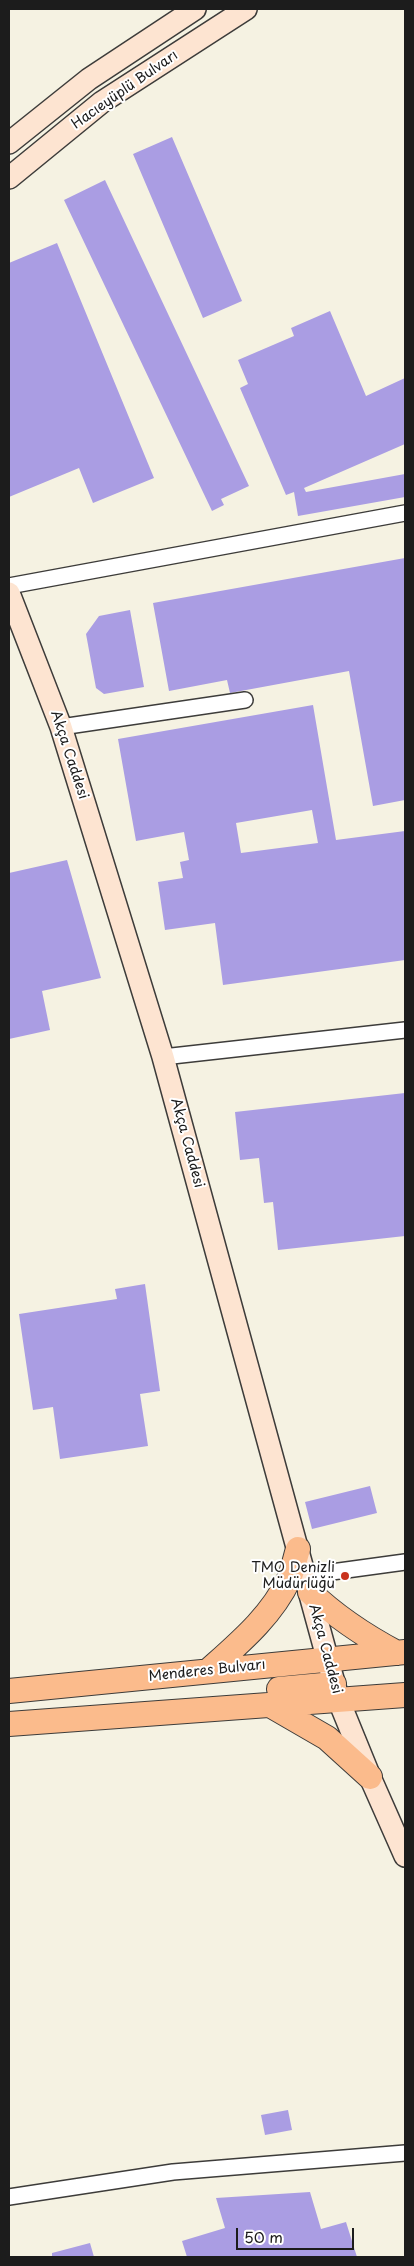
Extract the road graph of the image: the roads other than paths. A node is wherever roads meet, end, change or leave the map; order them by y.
1 (195, 9) edge
2 (246, 9) edge
3 (89, 79) junction
4 (102, 102) junction
5 (9, 143) edge
6 (9, 178) edge
7 (405, 513) edge
8 (9, 586) edge
9 (9, 592) edge
10 (246, 700) dead end
11 (61, 727) junction
12 (405, 1030) edge
13 (164, 1056) junction
14 (298, 1549) joint
15 (405, 1562) edge
16 (301, 1582) junction
17 (403, 1657) edge
18 (208, 1671) junction
19 (333, 1679) junction
20 (9, 1690) edge
21 (405, 1695) edge
22 (270, 1706) junction
23 (9, 1716) edge
24 (9, 1724) edge
25 (370, 1777) junction
26 (405, 1856) edge
27 (405, 2153) edge
28 (9, 2198) edge

1 - 3 street, Hacıeyüplü Bulvarı
2 - 4 street, Hacıeyüplü Bulvarı
3 - 4 street
3 - 5 street, Hacıeyüplü Bulvarı
4 - 6 street, Hacıeyüplü Bulvarı
7 - 8 street
9 - 11 street, Akça Caddesi
10 - 11 street
11 - 13 street, Akça Caddesi
12 - 13 street
13 - 14 street, Akça Caddesi
14 - 16 main road
15 - 16 street
16 - 17 main road
16 - 18 main road
16 - 19 street, Akça Caddesi
17 - 19 main road, Menderes Bulvarı
18 - 19 main road, Menderes Bulvarı
18 - 20 main road, Menderes Bulvarı
19 - 21 main road, Menderes Bulvarı
19 - 22 main road, Menderes Bulvarı
19 - 23 main road
19 - 25 street, Akça Caddesi
22 - 24 main road, Menderes Bulvarı
22 - 25 main road
25 - 26 street, Akça Caddesi
27 - 28 street

